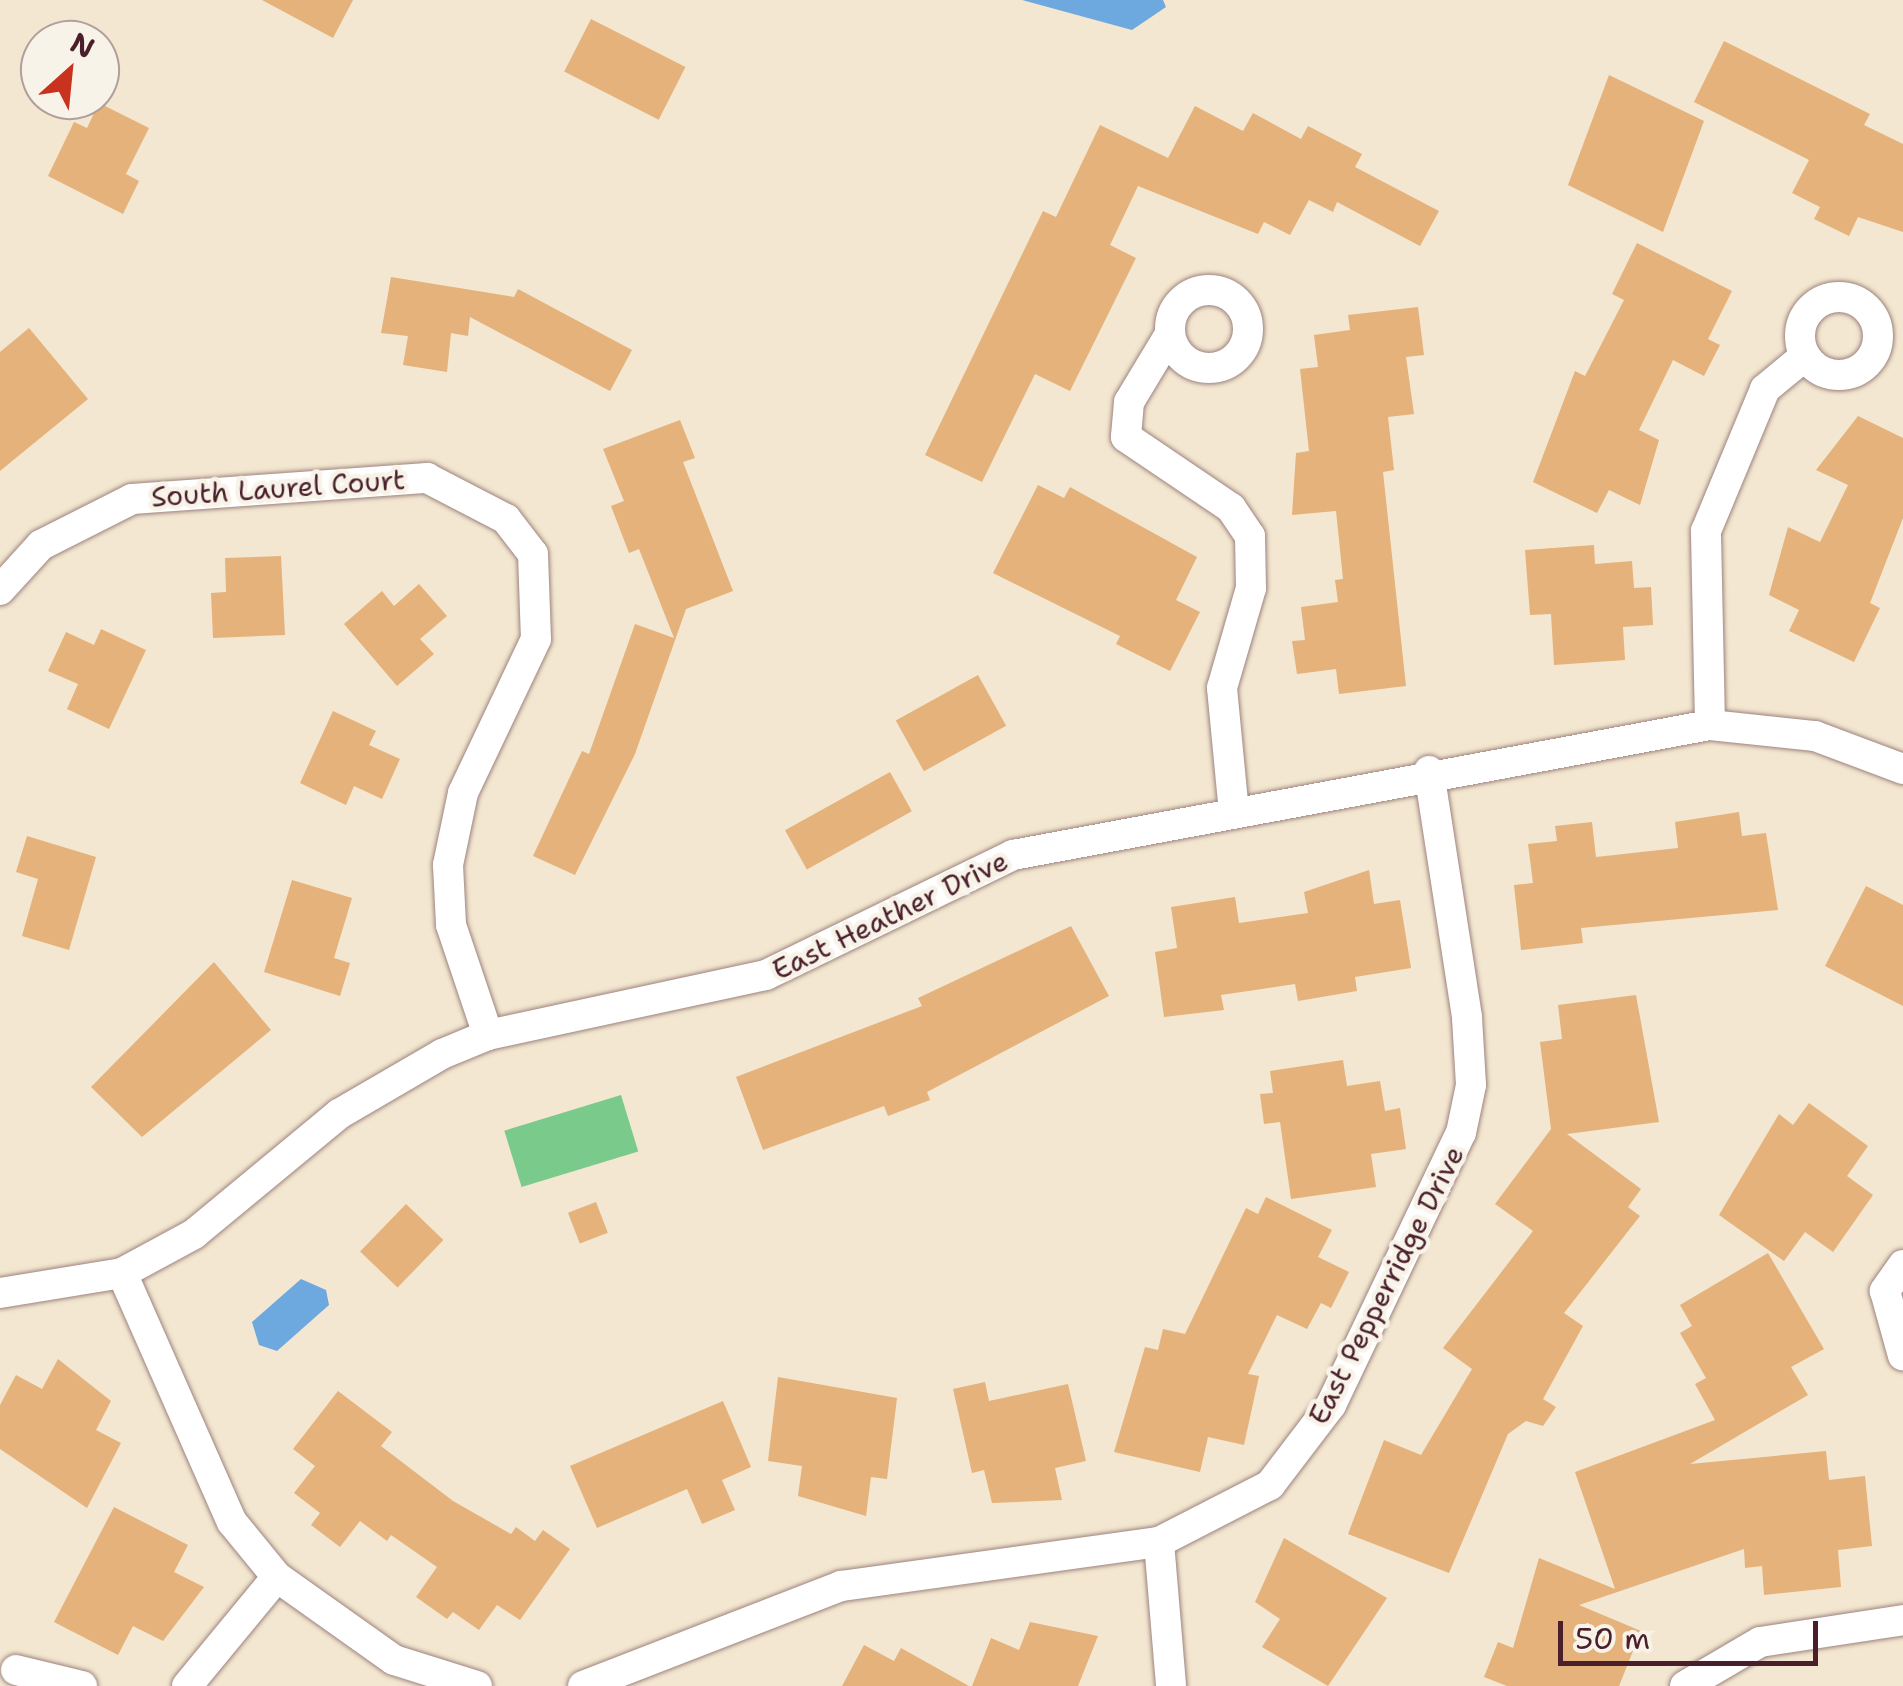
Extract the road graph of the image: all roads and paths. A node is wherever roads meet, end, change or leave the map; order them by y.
1 (1170, 334) dead end
2 (1805, 356) dead end
3 (0, 590) edge
4 (1710, 725) junction
5 (1903, 769) edge
6 (1428, 771) junction
7 (1234, 812) junction
8 (488, 1036) junction
9 (1903, 1265) edge
10 (122, 1273) junction
11 (0, 1293) edge
12 (1903, 1356) edge
13 (1159, 1542) junction
14 (277, 1577) junction
15 (1903, 1620) edge
16 (16, 1670) dead end
17 (82, 1686) edge
18 (188, 1686) edge
19 (477, 1686) edge
20 (584, 1686) edge
21 (1172, 1686) edge
22 (1686, 1686) edge

1 - 7 street
2 - 4 street
3 - 8 street, South Laurel Court
4 - 5 street, East Heather Drive
4 - 6 street, East Heather Drive
6 - 7 street, East Heather Drive
6 - 13 street, East Pepperridge Drive
7 - 8 street, East Heather Drive
8 - 10 street, East Heather Drive
9 - 12 street
10 - 11 street, East Heather Drive
10 - 14 street
13 - 20 street, East Pepperridge Drive
13 - 21 street
14 - 18 street
14 - 19 street
15 - 22 street
16 - 17 street

